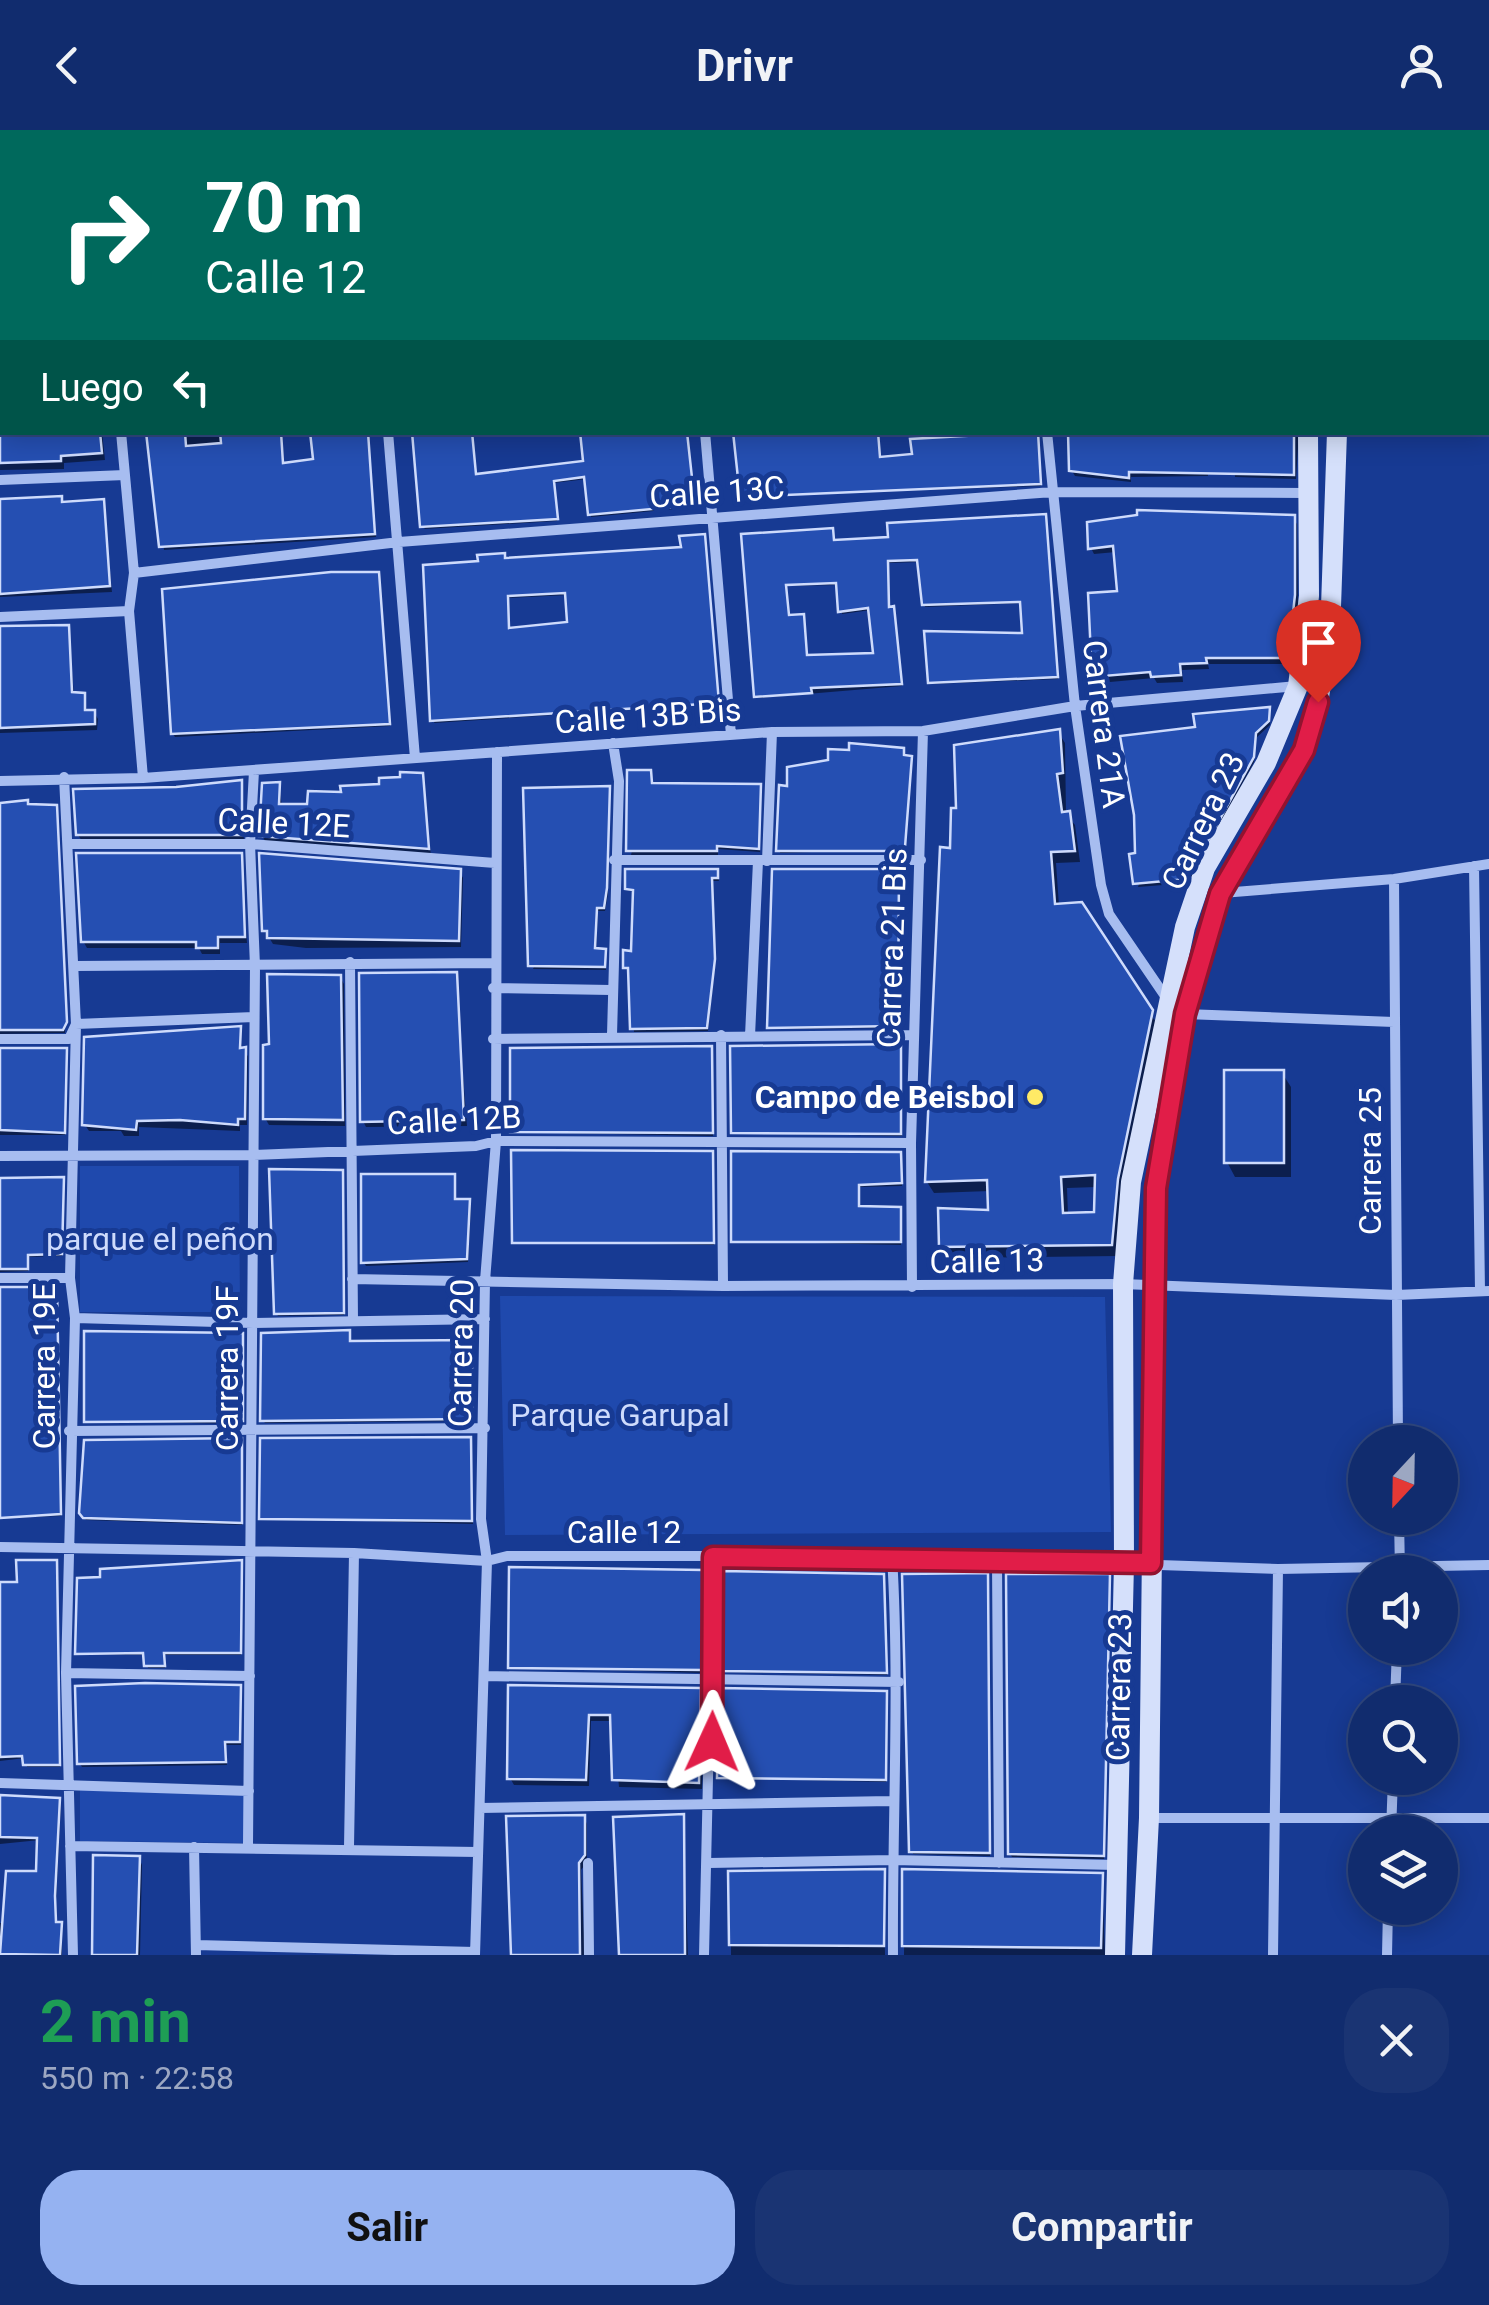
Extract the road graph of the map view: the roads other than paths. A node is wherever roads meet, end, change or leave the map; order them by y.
1 (121, 435) edge
2 (388, 435) edge
3 (705, 435) edge
4 (1047, 435) edge
5 (1308, 435) edge
6 (1337, 435) edge
7 (125, 475) junction
8 (0, 480) edge
9 (1054, 492) junction
10 (1306, 493) junction
11 (713, 517) junction
12 (399, 542) junction
13 (134, 573) junction
14 (129, 611) junction
15 (0, 617) edge
16 (1298, 686) junction
17 (1075, 706) junction
18 (923, 731) junction
19 (772, 732) junction
20 (731, 735) junction
21 (614, 743) junction
22 (496, 752) junction
23 (415, 758) junction
24 (254, 771) junction
25 (64, 778) junction
26 (144, 778) junction
27 (0, 781) edge
28 (70, 844) junction
29 (250, 844) junction
30 (614, 860) junction
31 (921, 860) junction
32 (762, 861) junction
33 (496, 863) junction
34 (1489, 864) edge
35 (1474, 866) junction
36 (1394, 879) junction
37 (1220, 894) junction
38 (350, 962) junction
39 (494, 963) junction
40 (75, 966) junction
41 (255, 966) junction
42 (492, 988) junction
43 (611, 990) junction
44 (1177, 1008) junction
45 (254, 1018) junction
46 (1394, 1022) junction
47 (76, 1024) junction
48 (721, 1034) junction
49 (612, 1035) junction
50 (914, 1035) junction
51 (750, 1036) junction
52 (0, 1039) edge
53 (492, 1039) junction
54 (1485, 1068) edge
55 (722, 1139) junction
56 (496, 1141) junction
57 (910, 1142) junction
58 (353, 1149) junction
59 (72, 1155) junction
60 (251, 1155) junction
61 (0, 1156) edge
62 (0, 1278) edge
63 (70, 1278) junction
64 (352, 1279) junction
65 (486, 1280) junction
66 (1123, 1284) junction
67 (723, 1286) junction
68 (912, 1287) junction
69 (1154, 1288) junction
70 (1485, 1291) edge
71 (1396, 1296) junction
72 (75, 1318) junction
73 (485, 1319) junction
74 (353, 1320) junction
75 (253, 1323) junction
76 (1398, 1425) edge
77 (252, 1426) junction
78 (485, 1428) junction
79 (69, 1431) junction
80 (0, 1547) edge
81 (67, 1549) junction
82 (252, 1551) junction
83 (354, 1553) junction
84 (892, 1556) junction
85 (713, 1557) junction
86 (998, 1560) junction
87 (487, 1561) junction
88 (1124, 1562) junction
89 (1151, 1563) junction
90 (1489, 1565) edge
91 (1458, 1566) edge
92 (1278, 1569) junction
93 (1348, 1569) edge
94 (66, 1672) junction
95 (250, 1676) junction
96 (484, 1676) junction
97 (713, 1678) junction
98 (899, 1682) junction
99 (0, 1783) edge
100 (70, 1784) junction
101 (249, 1791) junction
102 (891, 1800) junction
103 (710, 1806) junction
104 (480, 1808) junction
105 (1149, 1818) junction
106 (1489, 1818) edge
107 (1458, 1819) edge
108 (1274, 1820) junction
109 (1348, 1820) edge
110 (70, 1846) junction
111 (248, 1846) junction
112 (194, 1847) junction
113 (349, 1847) junction
114 (478, 1852) junction
115 (893, 1860) junction
116 (588, 1863) dead end
117 (709, 1863) junction
118 (999, 1863) junction
119 (1116, 1865) junction
120 (1388, 1925) edge
121 (196, 1950) edge
122 (475, 1954) edge
123 (73, 1955) edge
124 (589, 1955) edge
125 (704, 1955) edge
126 (893, 1955) edge
127 (1115, 1955) edge
128 (1142, 1955) edge
129 (1273, 1955) edge
130 (1387, 1955) edge

1 - 7 street
2 - 12 street
3 - 11 street
4 - 9 street, Carrera 21A
5 - 10 main road, Carrera 23
6 - 37 main road, Carrera 23
7 - 8 street
7 - 13 street
9 - 10 street, Calle 13C
9 - 11 street, Calle 13C
9 - 17 street, Carrera 21A
10 - 16 main road, Carrera 23
11 - 12 street, Calle 13C
11 - 20 street
12 - 13 street, Calle 13C
12 - 23 street
13 - 14 street
14 - 15 street
14 - 26 street
16 - 17 street, Calle 13B Bis
16 - 44 main road, Carrera 23
17 - 18 street, Calle 13B Bis
17 - 44 street, Carrera 21A
18 - 19 street, Calle 13B Bis
18 - 31 street, Carrera 21 Bis
19 - 20 street, Calle 13B Bis
19 - 32 street
20 - 21 street, Calle 13B Bis
21 - 22 street, Calle 13B Bis
21 - 30 street
22 - 23 street, Calle 13B Bis
22 - 33 street, Carrera 20
23 - 24 street, Calle 13B Bis
24 - 26 street, Calle 13B Bis
24 - 29 street, Carrera 19F
25 - 26 street, Calle 13B Bis
25 - 27 street, Calle 13B Bis
25 - 28 street, Carrera 19E
28 - 29 street, Calle 12E
28 - 40 street, Carrera 19E
29 - 33 street, Calle 12E
29 - 41 street, Carrera 19F
30 - 32 street
30 - 43 street
31 - 32 street
31 - 50 street, Carrera 21 Bis
32 - 51 street
33 - 39 street, Carrera 20
34 - 35 street
35 - 36 street
35 - 54 street
36 - 37 street
36 - 46 street, Carrera 25
37 - 44 main road, Carrera 23
38 - 39 street
38 - 41 street
38 - 58 street
39 - 42 street, Carrera 20
40 - 41 street
40 - 47 street, Carrera 19E
41 - 45 street, Carrera 19F
42 - 43 street
42 - 53 street, Carrera 20
43 - 49 street
44 - 46 street
44 - 66 main road, Carrera 23
44 - 69 main road, Carrera 23
45 - 47 street
45 - 60 street, Carrera 19F
46 - 71 street, Carrera 25
47 - 52 street
47 - 59 street, Carrera 19E
48 - 49 street
48 - 51 street
48 - 55 street
49 - 53 street
50 - 51 street
50 - 57 street, Carrera 21 Bis
53 - 56 street, Carrera 20
54 - 70 street
55 - 56 street, Calle 12B
55 - 57 street, Calle 12B
55 - 67 street
56 - 58 street, Calle 12B
56 - 65 street, Carrera 20
57 - 68 street, Carrera 21 Bis
58 - 60 street, Calle 12B
58 - 64 street
59 - 60 street, Calle 12B
59 - 61 street, Calle 12B
59 - 63 street, Carrera 19E
60 - 75 street, Carrera 19F
62 - 63 street
63 - 72 street, Carrera 19E
64 - 65 street, Calle 13
64 - 74 street
65 - 67 street, Calle 13
65 - 73 street, Carrera 20
66 - 68 street, Calle 13
66 - 69 street, Calle 13
66 - 88 main road, Carrera 23
67 - 68 street, Calle 13
69 - 71 street, Calle 13
69 - 89 main road, Carrera 23
70 - 71 street, Calle 13
71 - 76 street, Carrera 25
72 - 75 street
72 - 79 street, Carrera 19E
73 - 74 street
73 - 78 street, Carrera 20
74 - 75 street
75 - 77 street, Carrera 19F
77 - 78 street
77 - 79 street
77 - 82 street, Carrera 19F
78 - 87 street, Carrera 20
79 - 81 street, Carrera 19E
80 - 81 street, Calle 12
81 - 82 street, Calle 12
81 - 94 street, Carrera 19E
82 - 83 street, Calle 12
82 - 95 street, Carrera 19F
83 - 87 street, Calle 12
83 - 113 street
84 - 85 street, Calle 12
84 - 86 street, Calle 12
84 - 98 street
85 - 87 street, Calle 12
85 - 97 street
86 - 88 street, Calle 12
86 - 118 street
87 - 96 street, Carrera 20
88 - 89 street, Calle 12
88 - 119 main road, Carrera 23
89 - 92 street, Calle 12
89 - 105 main road, Carrera 23
90 - 91 street, Calle 12
92 - 93 street, Calle 12
92 - 108 street
94 - 95 street
94 - 100 street, Carrera 19E
95 - 101 street, Carrera 19F
96 - 97 street
96 - 104 street, Carrera 20
97 - 98 street
97 - 103 street
98 - 102 street
99 - 100 street
100 - 101 street
100 - 110 street, Carrera 19E
101 - 111 street, Carrera 19F
102 - 103 street
102 - 115 street
103 - 104 street
103 - 117 street
104 - 114 street, Carrera 20
105 - 108 street
105 - 128 main road, Carrera 23
106 - 107 street
108 - 109 street
108 - 129 street
110 - 112 street
110 - 123 street, Carrera 19E
111 - 112 street
111 - 113 street
112 - 121 street
113 - 114 street
114 - 122 street, Carrera 20
115 - 117 street
115 - 118 street
115 - 126 street
116 - 124 street
117 - 125 street
118 - 119 street
119 - 127 main road, Carrera 23
120 - 130 street
121 - 122 street

